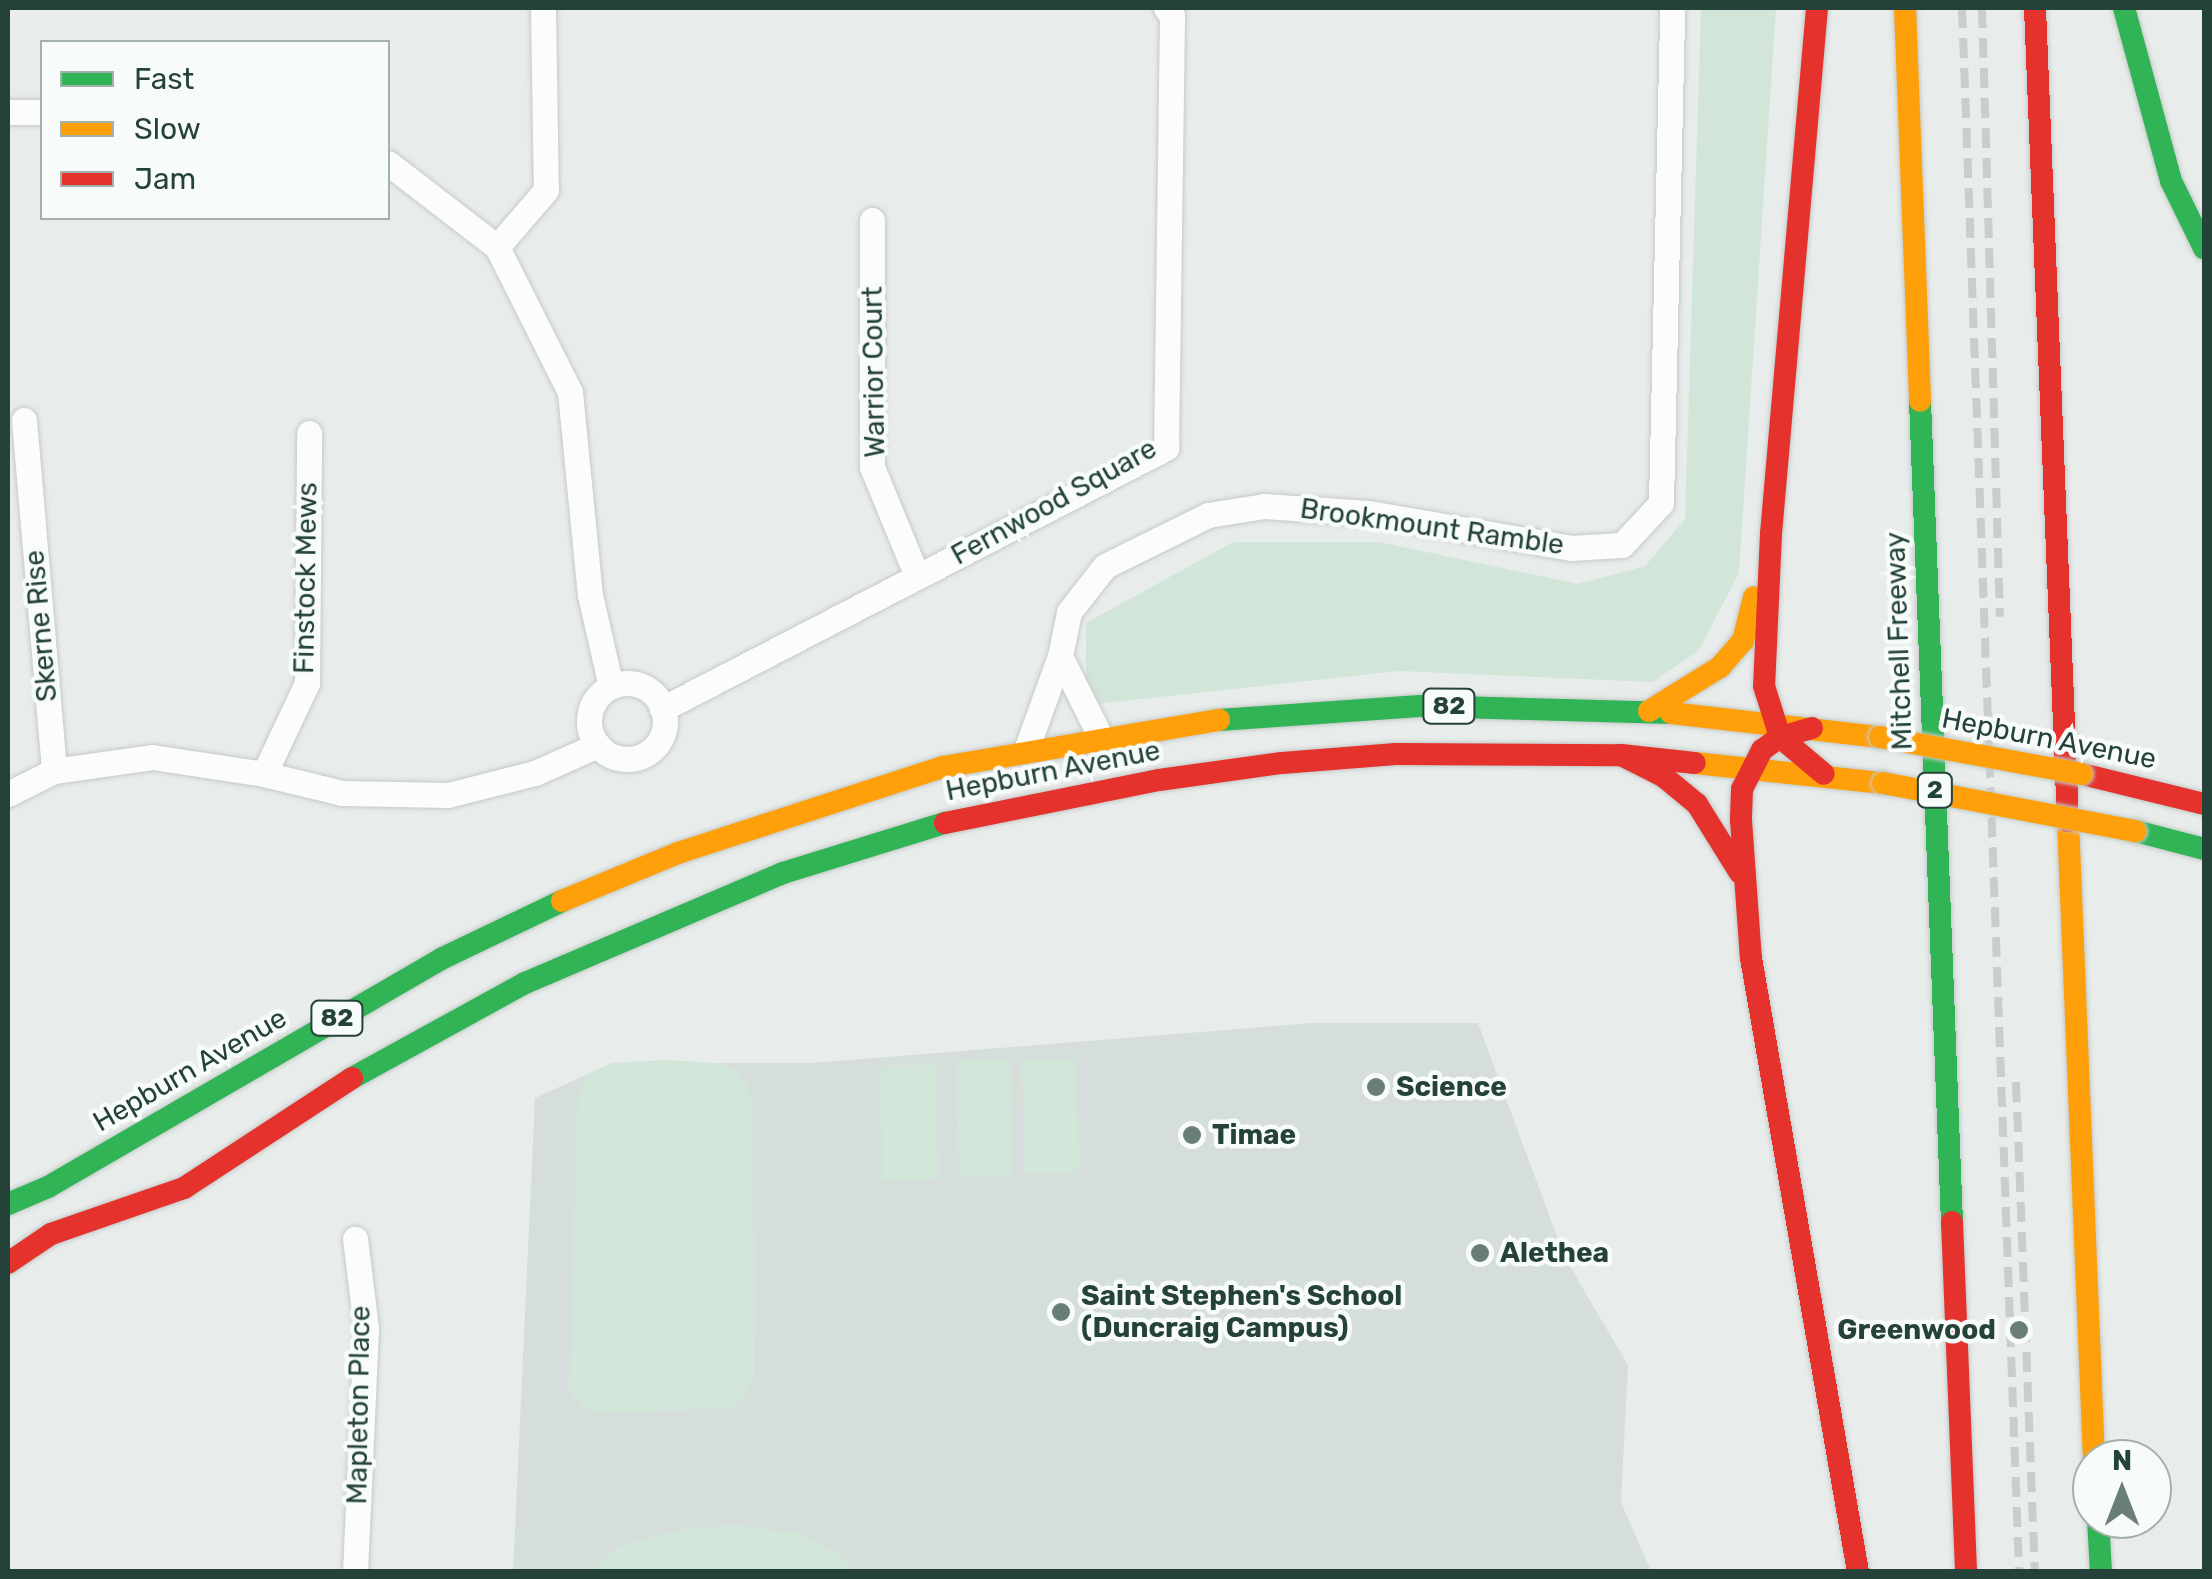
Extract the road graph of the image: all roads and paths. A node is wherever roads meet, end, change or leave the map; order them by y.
1 (543, 8) edge
2 (1166, 8) edge
3 (1672, 8) edge
4 (1816, 8) edge
5 (1905, 8) edge
6 (2035, 8) edge
7 (2124, 8) edge
8 (8, 112) edge
9 (40, 112) edge
10 (390, 165) edge
11 (872, 220) dead end
12 (498, 247) junction
13 (2204, 248) edge
14 (24, 420) dead end
15 (309, 433) dead end
16 (1770, 534) junction
17 (917, 576) junction
18 (1060, 656) junction
19 (611, 687) junction
20 (662, 709) junction
21 (1650, 711) junction
22 (1778, 730) junction
23 (1101, 738) junction
24 (598, 744) junction
25 (1026, 750) junction
26 (1621, 755) junction
27 (1750, 766) junction
28 (54, 771) junction
29 (264, 774) junction
30 (1824, 774) junction
31 (8, 794) edge
32 (2204, 804) edge
33 (2204, 850) edge
34 (1745, 883) junction
35 (8, 1204) edge
36 (355, 1239) dead end
37 (8, 1263) edge
38 (2093, 1439) edge
39 (2099, 1539) edge
40 (354, 1572) edge
41 (1858, 1572) edge
42 (1966, 1572) edge
43 (2101, 1572) edge

1 - 12 street
2 - 17 street, Fernwood Square
3 - 18 street, Brookmount Ramble
4 - 16 main road
5 - 42 main road, Mitchell Freeway / 2
6 - 38 main road
7 - 13 main road
8 - 9 street
10 - 12 street
11 - 17 street, Warrior Court
12 - 19 street
14 - 28 street, Skerne Rise
15 - 29 street, Finstock Mews
16 - 21 main road
16 - 22 main road
17 - 20 street, Fernwood Square
18 - 23 street
18 - 25 street, Brookmount Ramble
19 - 20 street
19 - 24 street
20 - 24 street
21 - 22 main road, Hepburn Avenue / 82
21 - 23 main road, Hepburn Avenue / 82
22 - 27 main road
22 - 30 main road
22 - 32 main road, Hepburn Avenue, bridge
23 - 25 main road, Hepburn Avenue / 82
24 - 29 street
25 - 35 main road, Hepburn Avenue / 82
26 - 27 main road, Hepburn Avenue / 82
26 - 34 main road
26 - 37 main road, Hepburn Avenue / 82
27 - 30 main road, Hepburn Avenue / 82
27 - 34 main road
28 - 29 street
28 - 31 street
30 - 33 main road, Hepburn Avenue / 82, bridge
34 - 41 main road
36 - 40 street, Mapleton Place
39 - 43 main road

